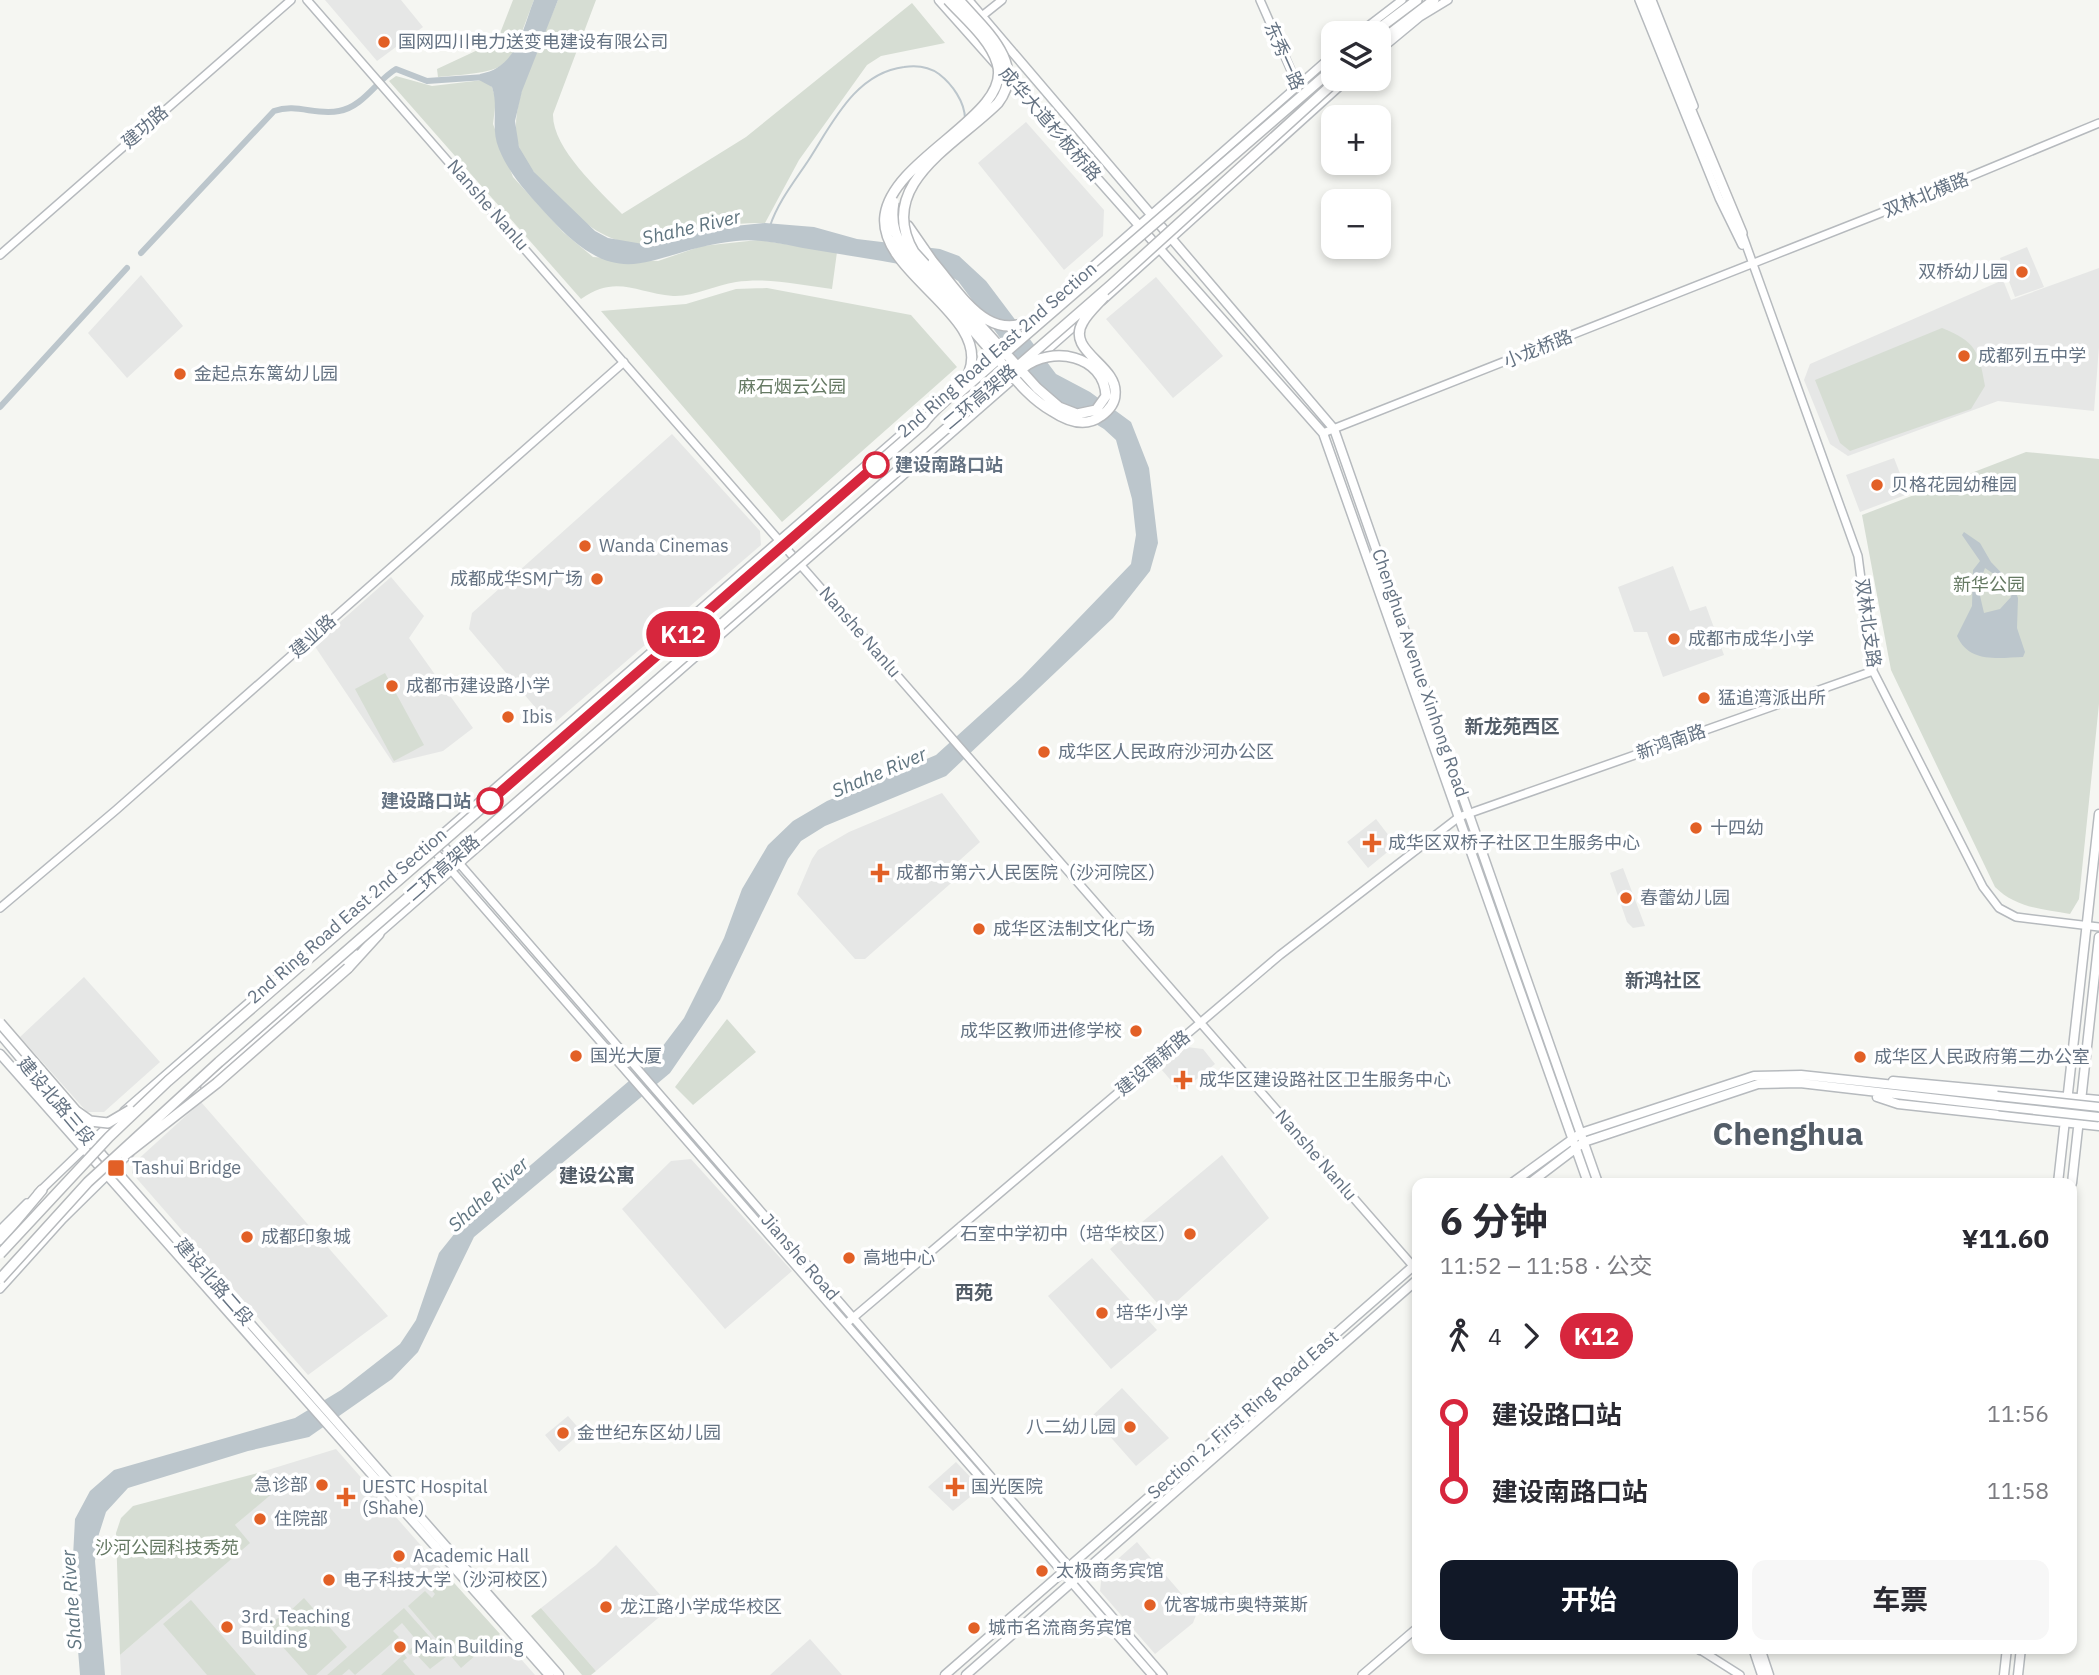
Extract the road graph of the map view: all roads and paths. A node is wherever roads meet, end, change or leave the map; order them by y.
1 (291, 0) edge
2 (307, 0) edge
3 (939, 0) edge
4 (948, 0) edge
5 (959, 0) edge
6 (968, 0) edge
7 (1002, 0) edge
8 (1260, 0) edge
9 (1402, 0) edge
10 (1417, 0) edge
11 (1434, 0) edge
12 (1448, 0) edge
13 (1639, 0) edge
14 (1645, 0) edge
15 (1652, 0) edge
16 (982, 16) junction
17 (1375, 21) edge
18 (1389, 21) edge
19 (1391, 33) edge
20 (1391, 41) edge
21 (1321, 65) edge
22 (1321, 79) edge
23 (1297, 85) junction
24 (1325, 91) edge
25 (1335, 91) edge
26 (1310, 113) junction
27 (2099, 122) edge
28 (900, 183) junction
29 (909, 190) junction
30 (1152, 215) junction
31 (1139, 226) junction
32 (1742, 233) junction
33 (1171, 239) junction
34 (1160, 248) junction
35 (0, 255) edge
36 (1752, 265) junction
37 (1111, 285) junction
38 (1072, 295) junction
39 (624, 362) junction
40 (998, 383) junction
41 (923, 424) junction
42 (1334, 429) junction
43 (1323, 433) junction
44 (780, 541) junction
45 (800, 564) junction
46 (1873, 671) junction
47 (1468, 812) junction
48 (2099, 814) edge
49 (1459, 817) junction
50 (437, 839) junction
51 (429, 846) junction
52 (459, 864) junction
53 (451, 871) junction
54 (0, 908) edge
55 (2087, 926) junction
56 (2099, 927) edge
57 (379, 934) junction
58 (2099, 937) edge
59 (0, 1023) edge
60 (1201, 1023) junction
61 (0, 1034) edge
62 (0, 1055) edge
63 (168, 1081) junction
64 (1858, 1087) junction
65 (2068, 1097) junction
66 (2081, 1098) junction
67 (2099, 1100) edge
68 (2099, 1107) edge
69 (2099, 1117) edge
70 (2065, 1122) junction
71 (2078, 1124) junction
72 (2099, 1126) edge
73 (1579, 1138) junction
74 (90, 1141) junction
75 (1576, 1147) junction
76 (82, 1149) junction
77 (114, 1168) junction
78 (106, 1176) junction
79 (92, 1178) junction
80 (1519, 1178) edge
81 (1536, 1178) edge
82 (1586, 1178) edge
83 (1596, 1178) edge
84 (2059, 1178) edge
85 (2073, 1178) edge
86 (42, 1190) junction
87 (0, 1230) edge
88 (0, 1241) edge
89 (0, 1254) edge
90 (1412, 1261) edge
91 (1412, 1267) edge
92 (0, 1279) edge
93 (1412, 1284) edge
94 (0, 1289) edge
95 (850, 1321) junction
96 (1066, 1571) junction
97 (1075, 1581) junction
98 (1412, 1633) edge
99 (1707, 1654) edge
100 (1755, 1654) edge
101 (1762, 1654) edge
102 (2006, 1654) edge
103 (2020, 1654) edge
104 (549, 1675) edge
105 (558, 1675) edge
106 (945, 1675) edge
107 (966, 1675) edge
108 (1152, 1675) edge
109 (1163, 1675) edge
110 (1362, 1675) edge
111 (1740, 1675) edge
112 (1762, 1675) edge
113 (1769, 1675) edge
114 (2004, 1675) edge
115 (2018, 1675) edge

1 - 35 street, 建功路
2 - 39 street, Nanshe Nanlu
3 - 31 main road, 成华大道杉板桥路
4 - 28 highway, bridge
5 - 29 highway, bridge
6 - 16 main road, 成华大道杉板桥路
7 - 16 street
8 - 23 street, 东秀一路
9 - 17 street
10 - 18 highway
11 - 19 highway
12 - 20 street
13 - 36 street
14 - 32 highway
15 - 32 street
16 - 30 main road, 成华大道杉板桥路
21 - 23 street, 2nd Ring Road East 2nd Section
22 - 38 highway, 二环高架路, bridge
23 - 26 street, 东秀一路
23 - 30 street, 2nd Ring Road East 2nd Section
24 - 37 highway, 二环高架路, bridge
25 - 26 street, 2nd Ring Road East 2nd Section
26 - 33 street, 2nd Ring Road East 2nd Section
27 - 36 street, 双林北横路
28 - 37 highway, bridge
28 - 41 highway, bridge
29 - 38 highway, bridge
29 - 40 highway, bridge
30 - 31 street, 2nd Ring Road East 2nd Section
30 - 33 main road, Chenghua Avenue Xinhong Road
31 - 34 main road, 成华大道杉板桥路
31 - 44 street, 2nd Ring Road East 2nd Section
32 - 36 street
33 - 34 street, 2nd Ring Road East 2nd Section
33 - 42 main road, Chenghua Avenue Xinhong Road
34 - 43 main road, Chenghua Avenue Xinhong Road
34 - 45 street, 2nd Ring Road East 2nd Section, bridge
36 - 42 street, 小龙桥路
36 - 46 street, 双林北支路
37 - 40 highway, 二环高架路, bridge
38 - 41 highway, 二环高架路, bridge
39 - 44 street, Nanshe Nanlu
39 - 54 street, 建业路
40 - 79 highway, 二环高架路, bridge
41 - 63 highway, 二环高架路, bridge
42 - 43 street, 小龙桥路
42 - 47 main road, Chenghua Avenue Xinhong Road
43 - 49 main road, Chenghua Avenue Xinhong Road
44 - 45 street, Nanshe Nanlu
44 - 50 street, 2nd Ring Road East 2nd Section
45 - 52 street, 2nd Ring Road East 2nd Section
45 - 60 street, Nanshe Nanlu
46 - 47 street, 新鸿南路
46 - 55 street, 双林北支路
47 - 49 street, 建设南新路
47 - 73 main road, Chenghua Avenue Xinhong Road
48 - 55 main road
49 - 60 street, 建设南新路
49 - 73 main road, Chenghua Avenue Xinhong Road
50 - 51 street, 2nd Ring Road East 2nd Section
50 - 52 street, Jianshe Road
51 - 53 street, Jianshe Road
51 - 74 street, 2nd Ring Road East 2nd Section
52 - 53 street, 2nd Ring Road East 2nd Section
52 - 95 street, Jianshe Road
53 - 57 street, 2nd Ring Road East 2nd Section
53 - 95 street, Jianshe Road
55 - 56 street, 双林北支路
55 - 65 main road
57 - 77 street, 2nd Ring Road East 2nd Section
57 - 79 highway, bridge
58 - 66 main road
59 - 63 highway, bridge
60 - 90 street, Nanshe Nanlu
60 - 95 street, 建设南新路
61 - 74 main road, 建设北路三段
62 - 76 main road, 建设北路三段
63 - 89 highway, 二环高架路, bridge
64 - 65 main road
64 - 68 main road, bridge
64 - 69 main road, bridge
64 - 70 main road
64 - 73 main road
65 - 66 main road
65 - 70 main road
66 - 67 main road
66 - 71 main road
70 - 71 main road
70 - 84 main road
71 - 72 main road
71 - 85 main road
73 - 75 main road, Chenghua Avenue Xinhong Road
73 - 80 main road
73 - 83 main road, Chenghua Avenue Xinhong Road
74 - 76 street, 2nd Ring Road East 2nd Section
74 - 77 main road, 建设北路三段
75 - 81 main road
75 - 82 main road, Chenghua Avenue Xinhong Road
76 - 78 main road, 建设北路三段
76 - 86 street, 2nd Ring Road East 2nd Section
77 - 78 street, 2nd Ring Road East 2nd Section
77 - 105 main road, 建设北路二段
78 - 94 street, 2nd Ring Road East 2nd Section
78 - 104 main road, 建设北路二段
79 - 92 highway, 二环高架路, bridge
86 - 87 street, 2nd Ring Road East 2nd Section
86 - 88 highway
91 - 96 main road, Section 2, First Ring Road East
93 - 97 main road, Section 2, First Ring Road East
95 - 96 street, Jianshe Road
96 - 97 street, Jianshe Road
96 - 106 main road, Section 2, First Ring Road East
97 - 107 main road, Section 2, First Ring Road East
97 - 108 street, Jianshe Road
97 - 109 street, Jianshe Road
98 - 110 street
99 - 111 street
100 - 112 main road
101 - 113 main road
102 - 114 main road
103 - 115 main road

